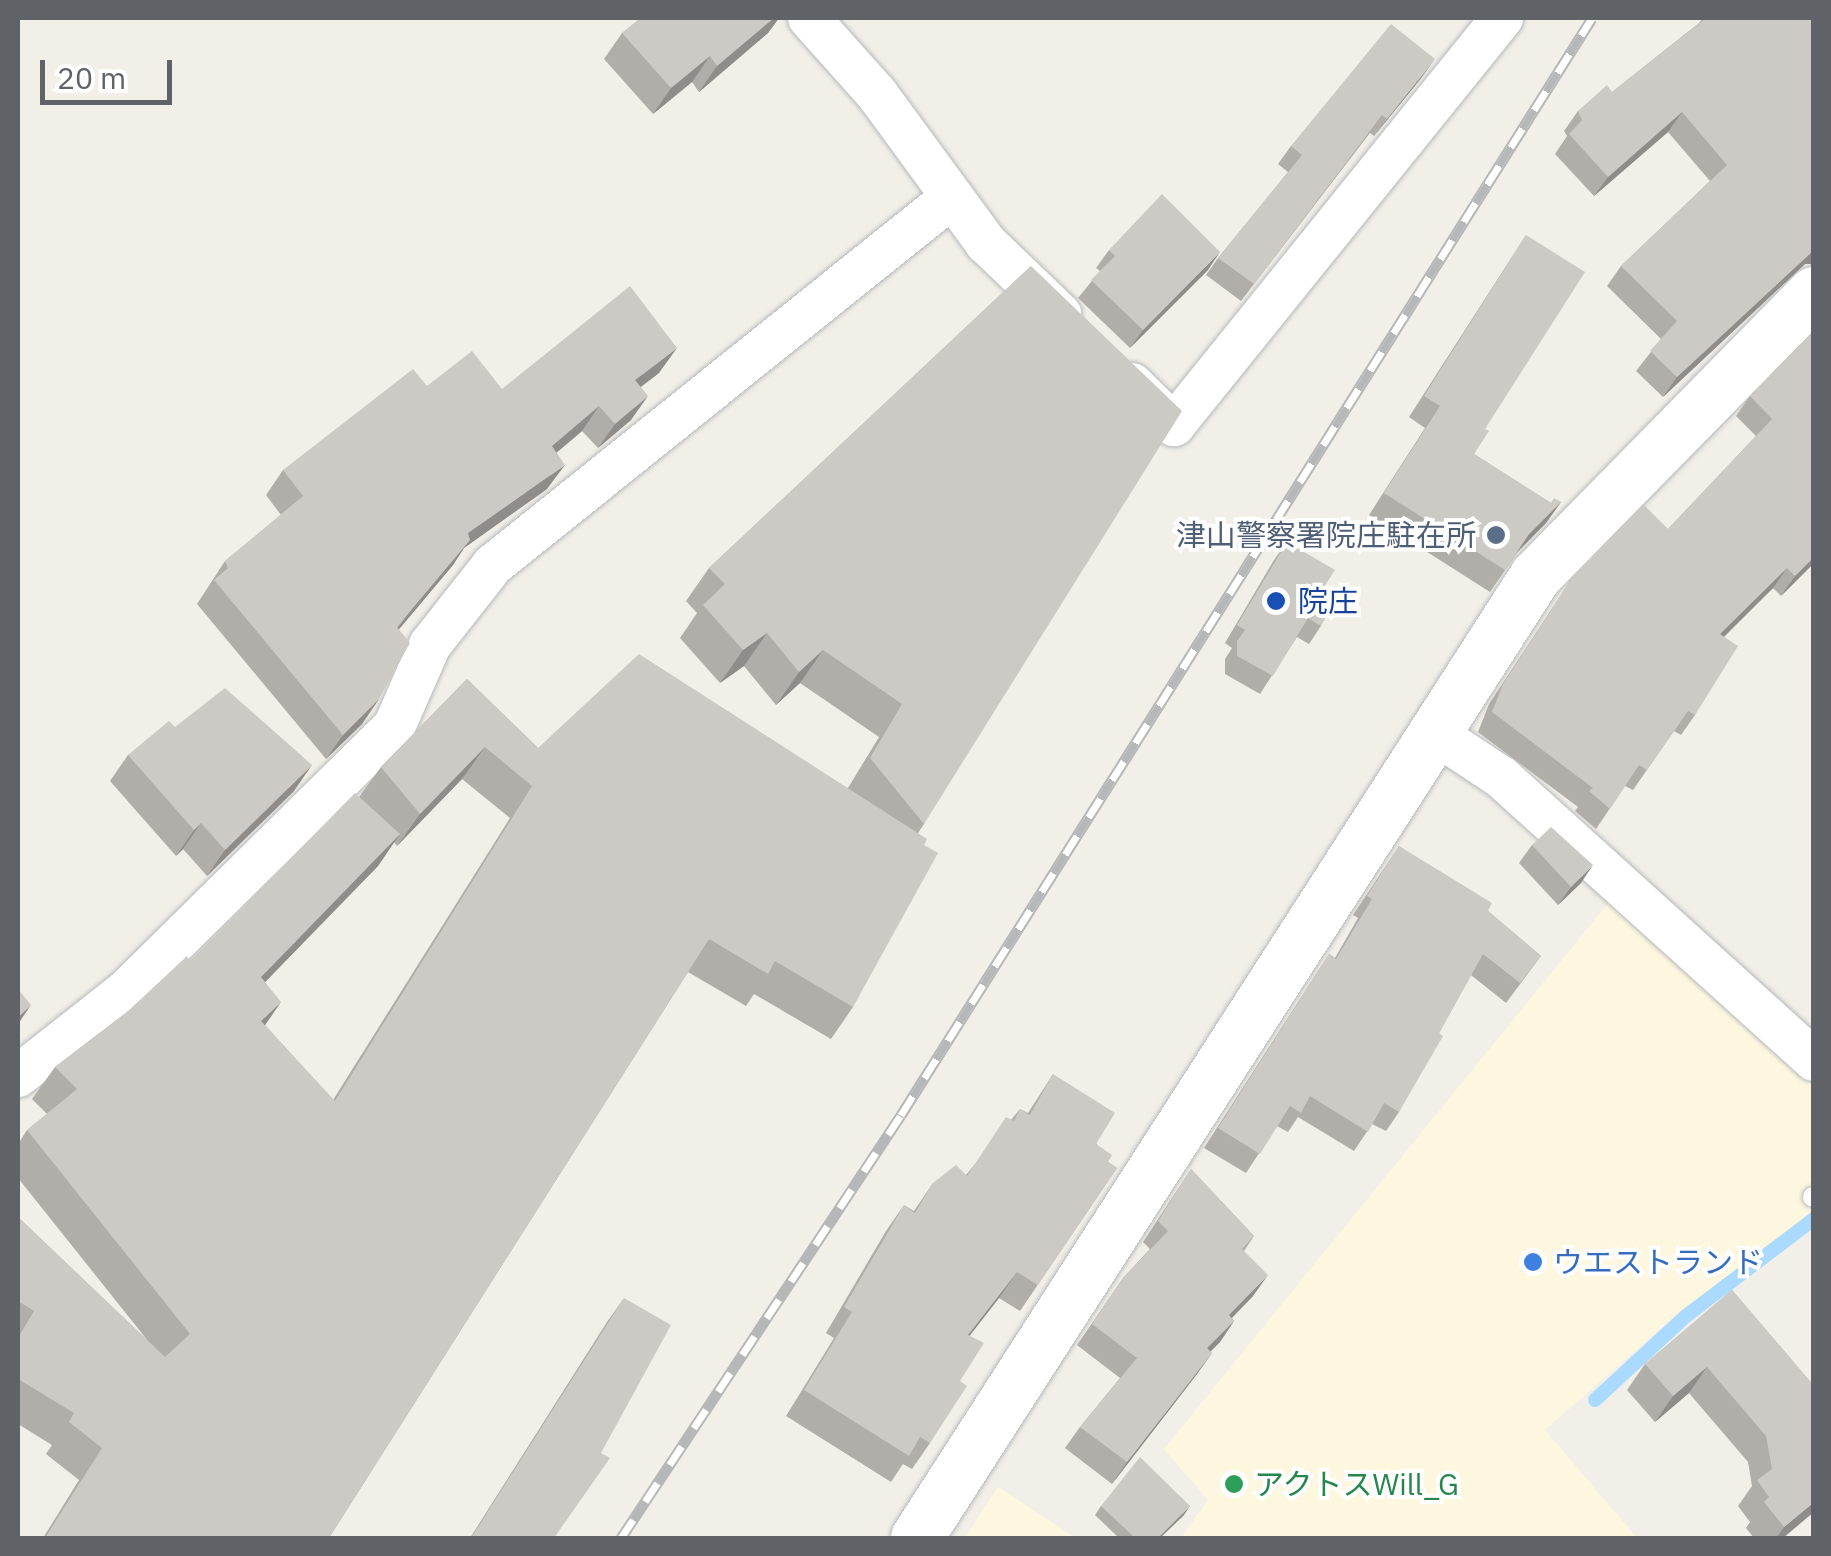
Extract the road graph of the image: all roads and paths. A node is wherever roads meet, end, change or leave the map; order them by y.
1 (808, 18) edge
2 (1502, 18) edge
3 (952, 197) junction
4 (1814, 293) edge
5 (1436, 734) junction
6 (1806, 1040) edge
7 (18, 1076) edge
8 (918, 1538) edge

1 - 3 street
2 - 3 street
3 - 7 street
4 - 5 street
5 - 6 street
5 - 8 street

